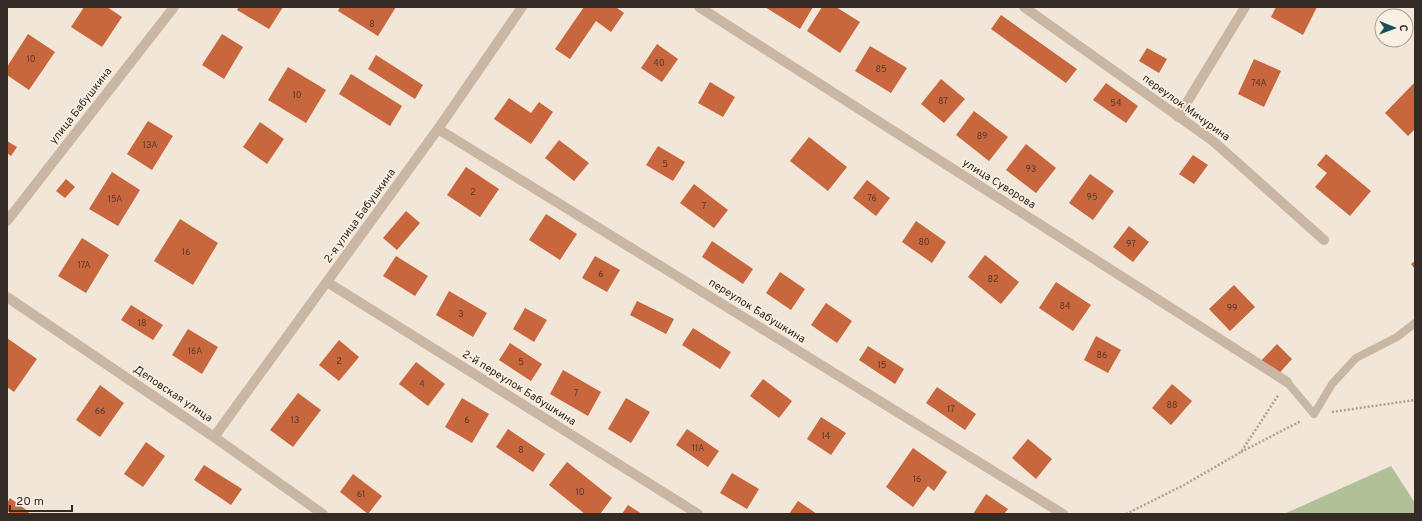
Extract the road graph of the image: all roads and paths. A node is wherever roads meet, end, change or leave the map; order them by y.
1 (174, 7) edge
2 (522, 7) edge
3 (699, 7) edge
4 (1024, 7) edge
5 (1245, 7) edge
6 (1178, 117) junction
7 (438, 129) junction
8 (7, 221) edge
9 (1324, 240) dead end
10 (327, 282) junction
11 (7, 297) edge
12 (1415, 323) edge
13 (1287, 382) junction
14 (1415, 400) edge
15 (1314, 414) junction
16 (214, 437) junction
17 (1241, 452) junction
18 (323, 514) edge
19 (698, 514) edge
20 (1063, 514) edge
21 (1126, 514) edge

1 - 8 street, улица Бабушкина
2 - 7 street, 2-я улица Бабушкина
3 - 13 street, улица Суворова
4 - 6 street, переулок Мичурина
5 - 6 street
6 - 9 street, переулок Мичурина
7 - 10 street, 2-я улица Бабушкина
7 - 20 street, переулок Бабушкина
10 - 16 street, 2-я улица Бабушкина
10 - 19 street, 2-й переулок Бабушкина
11 - 16 street, Деповская улица
12 - 15 lane
13 - 15 lane
13 - 17 path
14 - 15 path
15 - 17 path
16 - 18 street, Деповская улица
17 - 21 path

